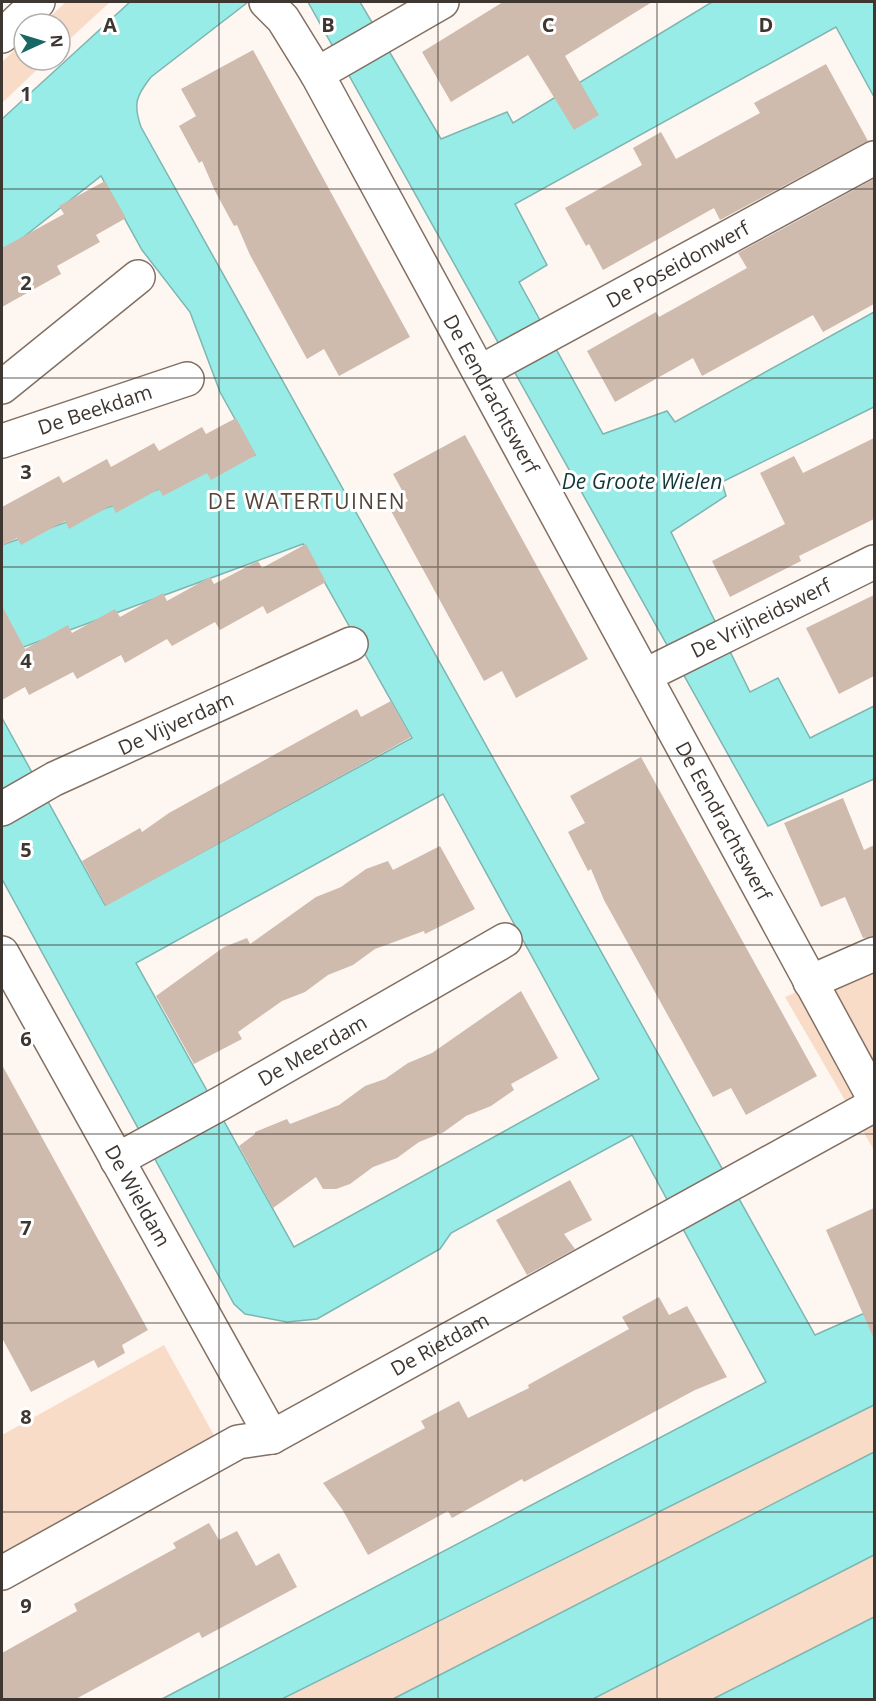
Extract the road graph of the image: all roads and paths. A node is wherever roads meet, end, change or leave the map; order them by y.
1 (38, 2) edge
2 (266, 2) edge
3 (442, 2) edge
4 (2, 36) edge
5 (324, 70) junction
6 (874, 158) edge
7 (138, 276) dead end
8 (487, 368) junction
9 (187, 379) dead end
10 (2, 387) edge
11 (2, 441) edge
12 (874, 562) edge
13 (351, 644) dead end
14 (656, 670) junction
15 (2, 808) edge
16 (505, 940) dead end
17 (2, 953) edge
18 (874, 954) edge
19 (810, 982) junction
20 (874, 1098) edge
21 (874, 1105) edge
22 (127, 1154) junction
23 (272, 1437) junction
24 (2, 1573) edge

1 - 4 street
2 - 5 street, De Eendrachtswerf
3 - 5 street
5 - 8 street, De Eendrachtswerf
6 - 8 street, De Poseidonwerf
7 - 10 street
8 - 14 street, De Eendrachtswerf
9 - 11 street, De Beekdam
12 - 14 street, De Vrijheidswerf
13 - 15 street, De Vijverdam
14 - 19 street, De Eendrachtswerf
16 - 22 street, De Meerdam
17 - 22 street, De Wieldam
18 - 19 street
19 - 20 street, De Eendrachtswerf
21 - 23 street, De Rietdam
22 - 23 street, De Wieldam
23 - 24 street, De Rietdam

